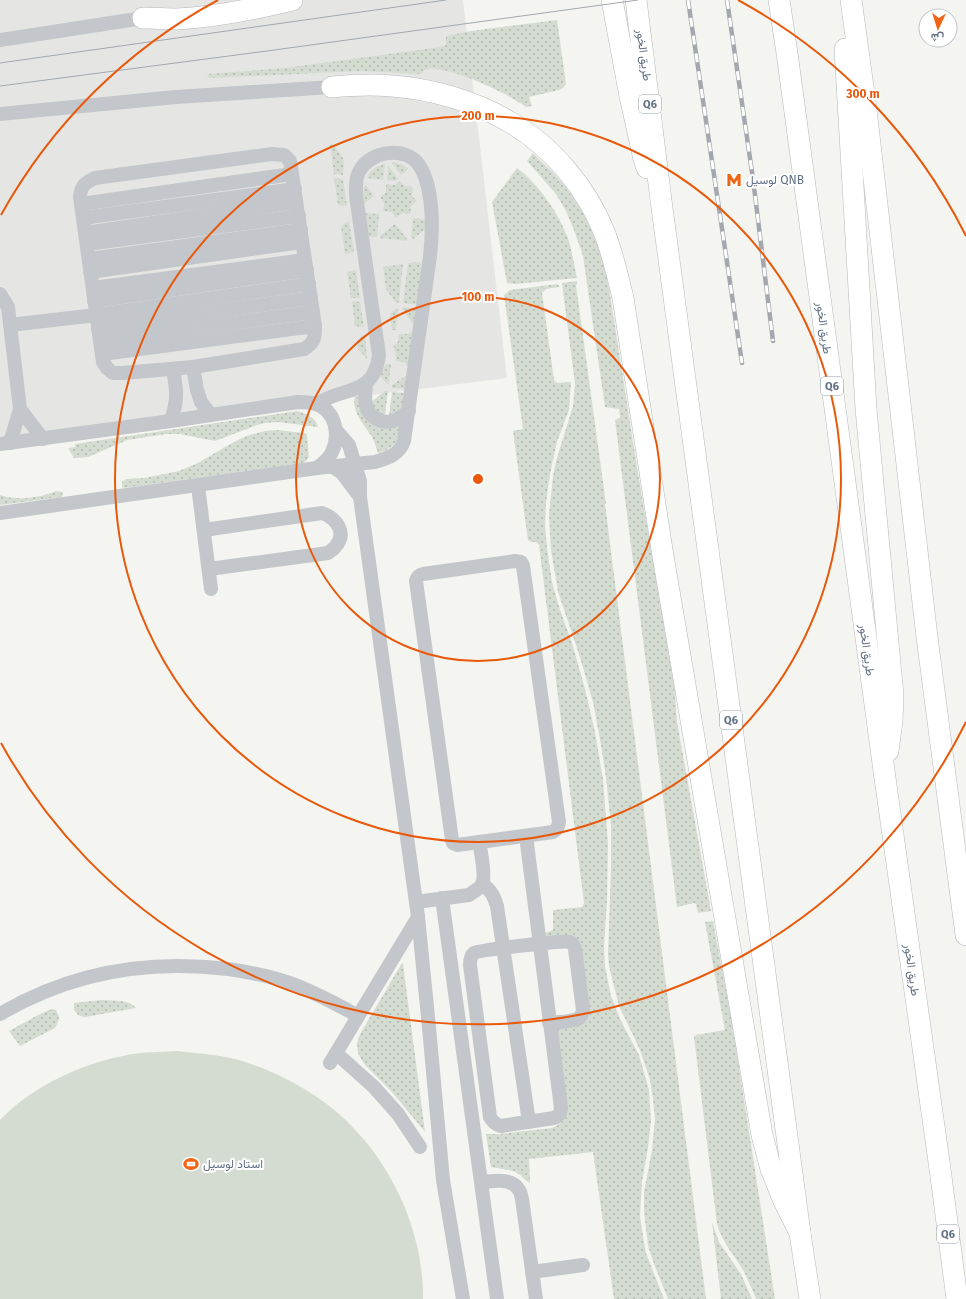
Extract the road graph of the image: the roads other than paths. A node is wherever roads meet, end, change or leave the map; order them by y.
1 (218, 0) edge
2 (292, 0) edge
3 (612, 0) edge
4 (636, 0) edge
5 (779, 0) edge
6 (851, 0) edge
7 (143, 18) junction
8 (0, 40) edge
9 (332, 87) joint
10 (0, 114) edge
11 (292, 174) junction
12 (81, 204) junction
13 (662, 208) junction
14 (299, 216) junction
15 (83, 218) junction
16 (86, 239) junction
17 (90, 265) junction
18 (307, 272) junction
19 (0, 294) edge
20 (312, 305) junction
21 (97, 321) junction
22 (10, 325) junction
23 (315, 326) junction
24 (193, 367) junction
25 (173, 370) junction
26 (366, 383) junction
27 (317, 404) junction
28 (20, 409) junction
29 (409, 411) junction
30 (211, 415) junction
31 (171, 421) junction
32 (336, 430) junction
33 (42, 439) junction
34 (5, 443) edge
35 (356, 464) junction
36 (333, 467) junction
37 (317, 468) junction
38 (198, 486) junction
39 (360, 497) junction
40 (0, 513) edge
41 (204, 530) junction
42 (209, 569) junction
43 (211, 589) dead end
44 (884, 771) junction
45 (526, 836) junction
46 (479, 842) junction
47 (962, 879) edge
48 (482, 884) junction
49 (442, 898) junction
50 (416, 902) junction
51 (418, 917) junction
52 (966, 935) edge
53 (539, 944) junction
54 (503, 948) junction
55 (0, 1014) edge
56 (358, 1016) junction
57 (549, 1023) junction
58 (530, 1122) junction
59 (420, 1147) dead end
60 (482, 1182) junction
61 (800, 1233) junction
62 (583, 1265) dead end
63 (532, 1272) junction
64 (463, 1299) edge
65 (497, 1299) edge
66 (536, 1299) edge
67 (810, 1299) edge
68 (957, 1299) edge

1 - 7 highway
2 - 7 highway
3 - 13 highway
4 - 13 highway, طريق الخور / Q6
5 - 44 highway, طريق الخور / Q6
6 - 44 highway
6 - 47 highway
7 - 8 street
9 - 10 street
9 - 61 highway
11 - 12 street
11 - 12 street
11 - 14 street
12 - 15 street
13 - 61 highway, طريق الخور / Q6
14 - 15 street
14 - 16 street
14 - 17 street
14 - 18 street
15 - 16 street
16 - 17 street
17 - 21 street
18 - 20 street
18 - 21 street
18 - 21 street
19 - 22 street
20 - 21 street
20 - 23 street
21 - 22 street
21 - 23 street
21 - 25 street
22 - 28 street
23 - 24 street
24 - 25 street
24 - 30 street
25 - 31 street
26 - 27 street
26 - 29 street
26 - 29 street
27 - 30 street
27 - 32 street
28 - 33 street
28 - 34 street
29 - 35 street
30 - 31 street
31 - 33 street
32 - 35 street
32 - 37 street
33 - 34 street
35 - 36 street
35 - 39 street
36 - 37 street
36 - 39 street
37 - 38 street
38 - 40 street
38 - 41 street
39 - 50 street
41 - 42 street
41 - 42 street
42 - 43 street
44 - 68 highway, طريق الخور / Q6
45 - 46 street
45 - 46 street
45 - 53 street
46 - 48 street
47 - 52 highway
48 - 49 street
48 - 54 street
49 - 50 street
49 - 60 street
50 - 51 street
51 - 56 street
51 - 64 street
53 - 54 street
53 - 57 street
53 - 57 street
54 - 58 street
54 - 58 street
55 - 56 street
56 - 59 street
57 - 58 street
60 - 63 street
60 - 65 street
61 - 67 highway, طريق الخور / Q6
62 - 63 street
63 - 66 street

